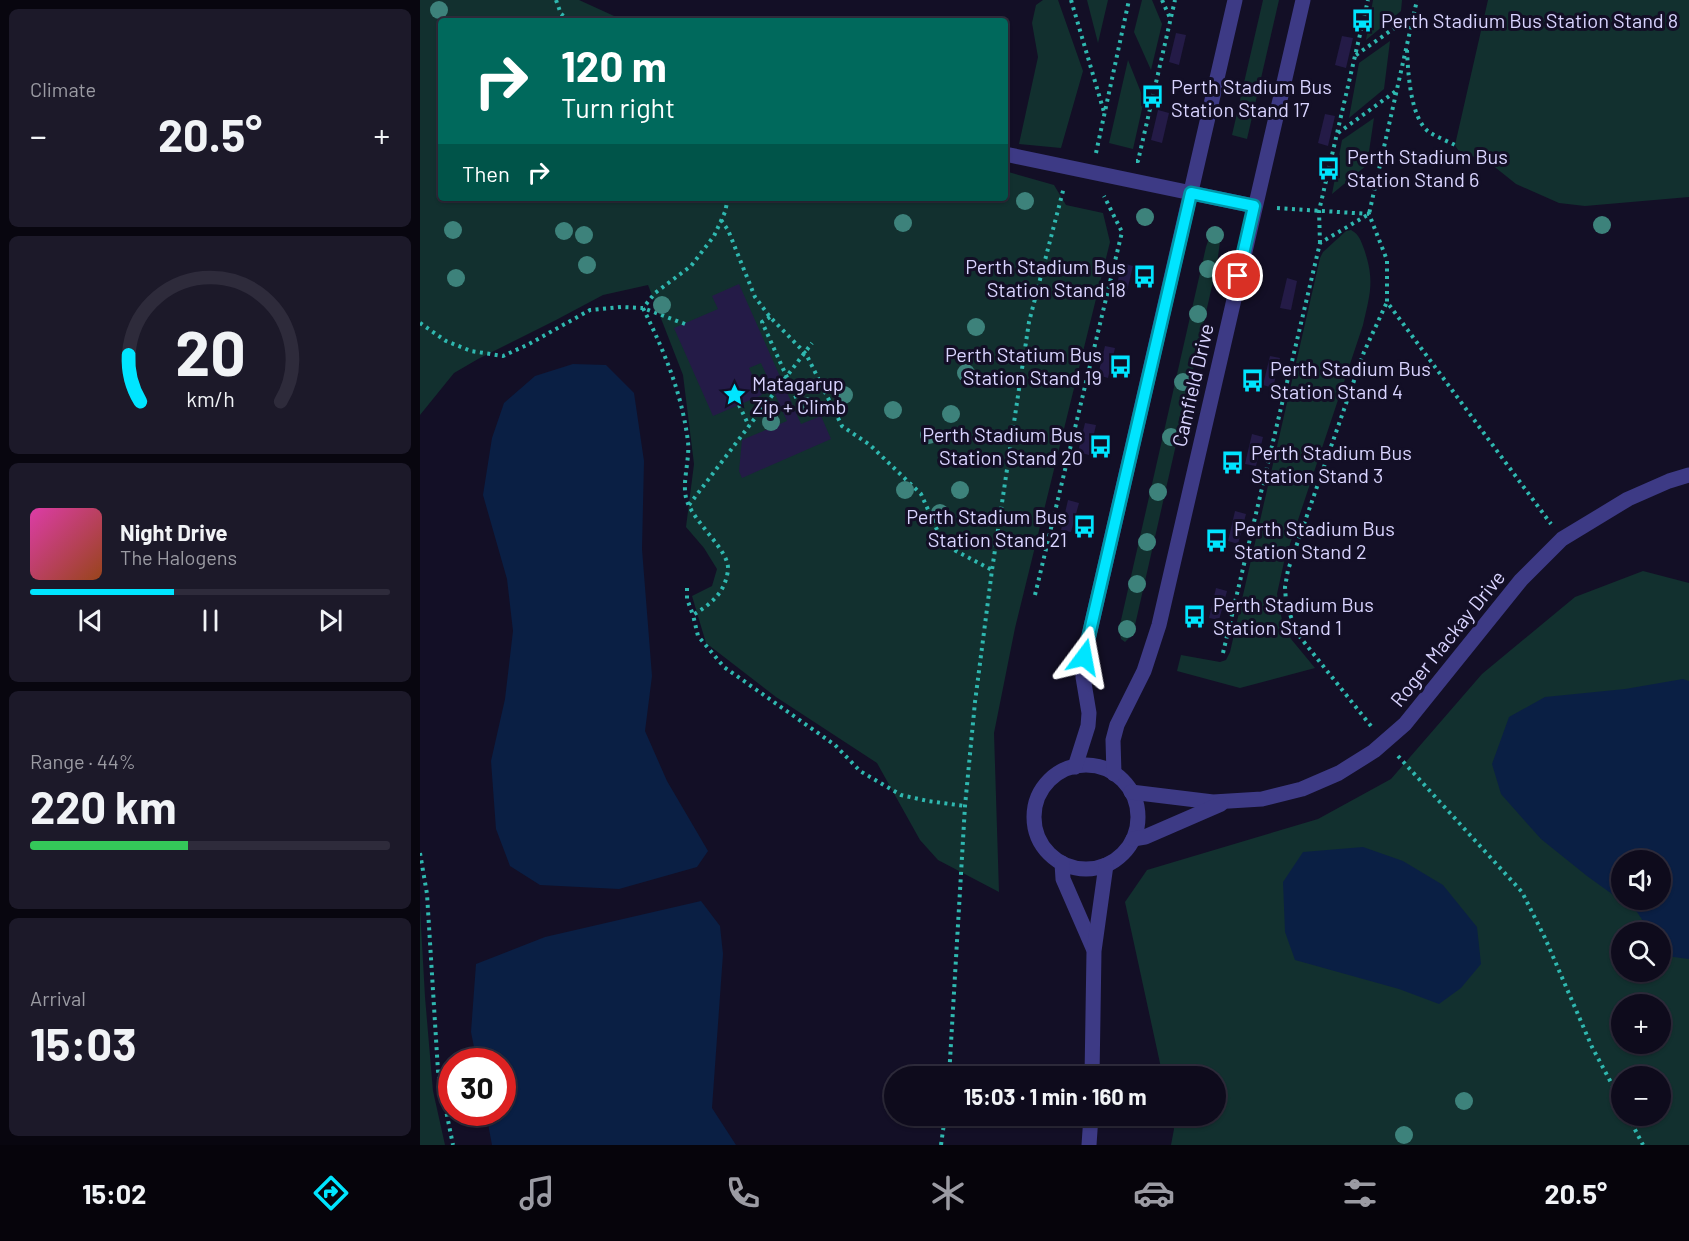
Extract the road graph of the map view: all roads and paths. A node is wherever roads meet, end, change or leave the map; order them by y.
1 (556, 0) edge
2 (1071, 0) edge
3 (1129, 0) edge
4 (1162, 0) edge
5 (1175, 0) edge
6 (1235, 0) edge
7 (1303, 0) edge
8 (1368, 0) edge
9 (1417, 0) edge
10 (1414, 14) junction
11 (566, 18) edge
12 (1171, 18) junction
13 (1407, 44) junction
14 (1355, 56) junction
15 (1396, 91) junction
16 (1105, 113) junction
17 (1337, 134) junction
18 (1455, 145) dead end
19 (1085, 148) dead end
20 (1097, 151) junction
21 (1107, 154) dead end
22 (1008, 155) edge
23 (1128, 159) dead end
24 (1070, 167) junction
25 (1092, 172) junction
26 (1191, 193) junction
27 (727, 201) edge
28 (1254, 206) junction
29 (1319, 211) junction
30 (1369, 214) junction
31 (721, 220) junction
32 (1320, 243) junction
33 (643, 308) junction
34 (770, 317) junction
35 (420, 322) edge
36 (685, 324) dead end
37 (812, 344) dead end
38 (806, 354) junction
39 (786, 378) junction
40 (739, 405) dead end
41 (804, 415) dead end
42 (749, 426) junction
43 (1689, 475) edge
44 (688, 505) junction
45 (1562, 539) junction
46 (992, 570) junction
47 (687, 588) dead end
48 (1035, 595) dead end
49 (693, 615) junction
50 (1223, 653) dead end
51 (1075, 767) junction
52 (1114, 774) junction
53 (1131, 792) junction
54 (1226, 801) junction
55 (965, 806) junction
56 (1133, 839) junction
57 (420, 854) edge
58 (1062, 863) junction
59 (1106, 865) junction
60 (1094, 951) junction
61 (950, 1066) edge
62 (1092, 1066) edge
63 (944, 1126) edge
64 (1090, 1126) edge
65 (1633, 1126) edge
66 (453, 1145) edge
67 (941, 1145) edge
68 (1089, 1145) edge
69 (1643, 1145) edge

1 - 11 path
2 - 16 path
3 - 16 path
4 - 12 path
5 - 12 path
6 - 26 street
7 - 28 street, Camfield Drive
8 - 14 path
9 - 10 path
10 - 13 path
10 - 14 path
12 - 23 path
13 - 15 path
13 - 18 path
14 - 17 path
15 - 17 path
15 - 30 path
16 - 20 path
17 - 29 path
19 - 20 path
20 - 21 path
20 - 25 path
22 - 24 street
24 - 25 street
24 - 46 path
25 - 26 street
25 - 48 path
26 - 28 street
26 - 51 street
27 - 31 path
28 - 29 path
28 - 52 street, Camfield Drive
29 - 30 path
29 - 32 path
30 - 32 path
30 - 45 path
31 - 33 path
31 - 34 path
32 - 50 path
33 - 35 path
33 - 36 path
33 - 44 path
34 - 38 path
34 - 39 path
37 - 38 path
38 - 39 path
38 - 46 path
39 - 41 path
39 - 42 path
40 - 42 path
42 - 44 path
43 - 45 street, Roger Mackay Drive
44 - 49 path
45 - 54 street, Roger Mackay Drive
46 - 55 path
47 - 49 path
49 - 55 path
51 - 52 street
51 - 58 street
52 - 53 street
53 - 54 street, Roger Mackay Drive
53 - 56 street
54 - 56 street
55 - 61 path
56 - 59 street
57 - 66 path
58 - 59 street
58 - 60 street
59 - 60 street
60 - 62 street
63 - 67 path
64 - 68 street
65 - 69 path

